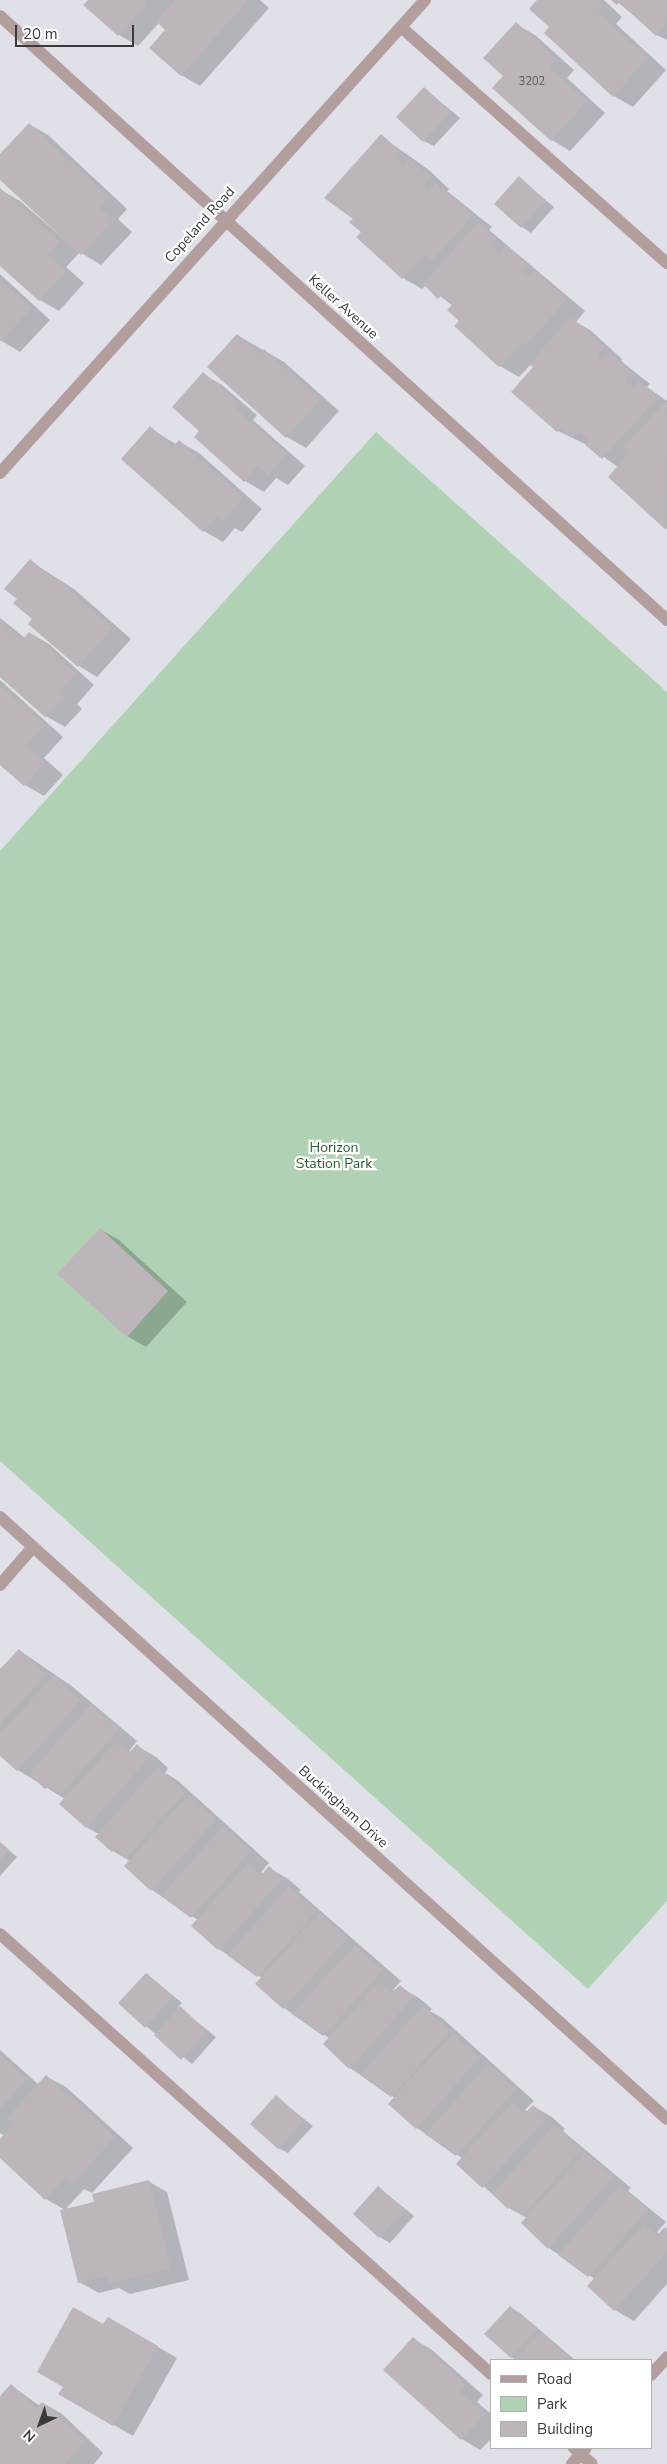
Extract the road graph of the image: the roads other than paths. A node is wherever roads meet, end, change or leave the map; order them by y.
1 (425, 0) edge
2 (0, 16) edge
3 (401, 27) junction
4 (225, 220) junction
5 (667, 263) edge
6 (0, 473) edge
7 (667, 620) edge
8 (0, 1517) edge
9 (33, 1547) junction
10 (0, 1585) edge
11 (0, 1934) edge
12 (667, 2120) edge
13 (667, 2357) edge
14 (490, 2373) edge
15 (652, 2374) edge
16 (580, 2450) edge
17 (572, 2464) edge
18 (592, 2464) edge

1 - 3 street, Copeland Road
2 - 4 street, Keller Avenue
3 - 4 street, Copeland Road
3 - 5 street
4 - 6 street, Copeland Road
4 - 7 street, Keller Avenue
8 - 9 street, Buckingham Drive
9 - 10 street
9 - 12 street, Buckingham Drive
11 - 14 street
13 - 15 street
16 - 17 street
16 - 18 street

